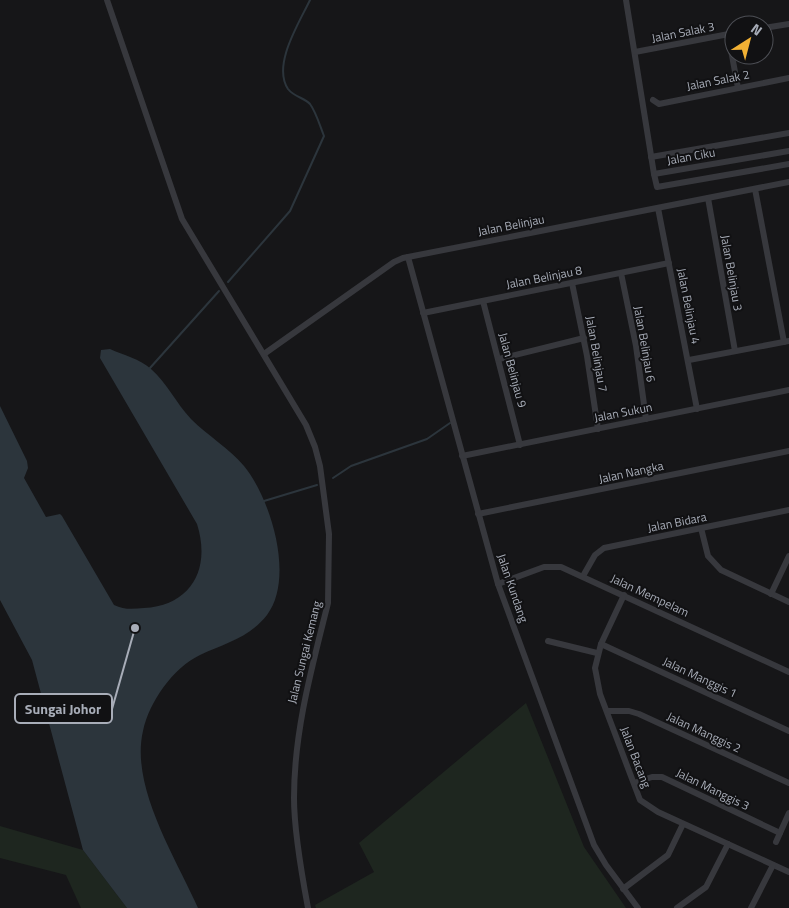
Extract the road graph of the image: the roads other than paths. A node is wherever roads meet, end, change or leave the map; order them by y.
1 (107, 0) edge
2 (626, 0) edge
3 (789, 24) edge
4 (774, 26) edge
5 (724, 35) edge
6 (635, 52) junction
7 (735, 65) edge
8 (789, 78) edge
9 (738, 88) junction
10 (653, 100) dead end
11 (789, 133) edge
12 (789, 151) edge
13 (651, 157) junction
14 (789, 164) edge
15 (654, 174) junction
16 (789, 182) edge
17 (755, 189) junction
18 (708, 198) junction
19 (658, 208) junction
20 (408, 257) junction
21 (669, 263) junction
22 (621, 273) junction
23 (572, 283) junction
24 (483, 301) junction
25 (423, 313) junction
26 (584, 338) junction
27 (786, 341) edge
28 (735, 351) junction
29 (264, 354) junction
30 (498, 359) junction
31 (689, 360) junction
32 (789, 390) edge
33 (697, 409) junction
34 (646, 419) junction
35 (598, 429) junction
36 (520, 445) junction
37 (789, 451) edge
38 (462, 456) junction
39 (789, 510) edge
40 (478, 514) junction
41 (701, 528) junction
42 (789, 556) edge
43 (584, 576) junction
44 (498, 584) junction
45 (771, 594) junction
46 (624, 596) junction
47 (789, 602) edge
48 (548, 642) dead end
49 (601, 644) junction
50 (597, 653) junction
51 (789, 672) edge
52 (607, 711) junction
53 (789, 731) edge
54 (634, 783) junction
55 (789, 783) edge
56 (789, 813) edge
57 (683, 824) junction
58 (780, 833) junction
59 (776, 842) dead end
60 (728, 844) junction
61 (773, 865) junction
62 (789, 872) edge
63 (624, 889) junction
64 (308, 908) edge
65 (638, 908) edge
66 (677, 908) edge
67 (751, 908) edge

1 - 29 street, Jalan Sungai Kemang
2 - 6 street
3 - 4 street
5 - 6 street, Jalan Salak 3
6 - 13 street
7 - 9 street
8 - 9 street, Jalan Salak 2
9 - 10 street, Jalan Salak 2
11 - 13 street
12 - 15 street, Jalan Ciku
13 - 15 street
14 - 15 street, Jalan Ciku
16 - 17 street, Jalan Belinjau
17 - 18 street, Jalan Belinjau
17 - 27 street
18 - 19 street, Jalan Belinjau
18 - 28 street, Jalan Belinjau 3
19 - 20 street, Jalan Belinjau
19 - 21 street, Jalan Belinjau 4
20 - 25 street, Jalan Kundang
20 - 29 street, Jalan Belinjau
21 - 22 street, Jalan Belinjau 8
21 - 31 street, Jalan Belinjau 4
22 - 23 street, Jalan Belinjau 8
22 - 34 street, Jalan Belinjau 6
23 - 24 street, Jalan Belinjau 8
23 - 26 street, Jalan Belinjau 7
24 - 25 street, Jalan Belinjau 8
24 - 30 street, Jalan Belinjau 9
25 - 38 street, Jalan Kundang
26 - 30 street
26 - 35 street, Jalan Belinjau 7
27 - 28 street
28 - 31 street
29 - 64 street, Jalan Sungai Kemang
30 - 36 street, Jalan Belinjau 9
31 - 33 street, Jalan Belinjau 4
32 - 33 street, Jalan Sukun
33 - 34 street, Jalan Sukun
34 - 35 street, Jalan Sukun
35 - 36 street, Jalan Sukun
36 - 38 street, Jalan Sukun
37 - 40 street, Jalan Nangka
38 - 40 street, Jalan Kundang
39 - 41 street, Jalan Bidara
40 - 44 street, Jalan Kundang
41 - 43 street, Jalan Bidara
41 - 45 street
42 - 45 street
43 - 44 street, Jalan Mempelam
43 - 46 street, Jalan Mempelam
44 - 63 street, Jalan Kundang
45 - 47 street
46 - 49 street, Jalan Bacang
46 - 51 street, Jalan Mempelam
48 - 50 street
49 - 50 street, Jalan Bacang
49 - 53 street, Jalan Manggis 1
50 - 52 street, Jalan Bacang
52 - 54 street, Jalan Bacang
52 - 55 street, Jalan Manggis 2
54 - 57 street, Jalan Bacang
54 - 58 street, Jalan Manggis 3
56 - 58 street
57 - 60 street, Jalan Bacang
57 - 63 street
58 - 59 street
60 - 61 street, Jalan Bacang
60 - 66 street
61 - 62 street, Jalan Bacang
61 - 67 street
63 - 65 street, Jalan Kundang

